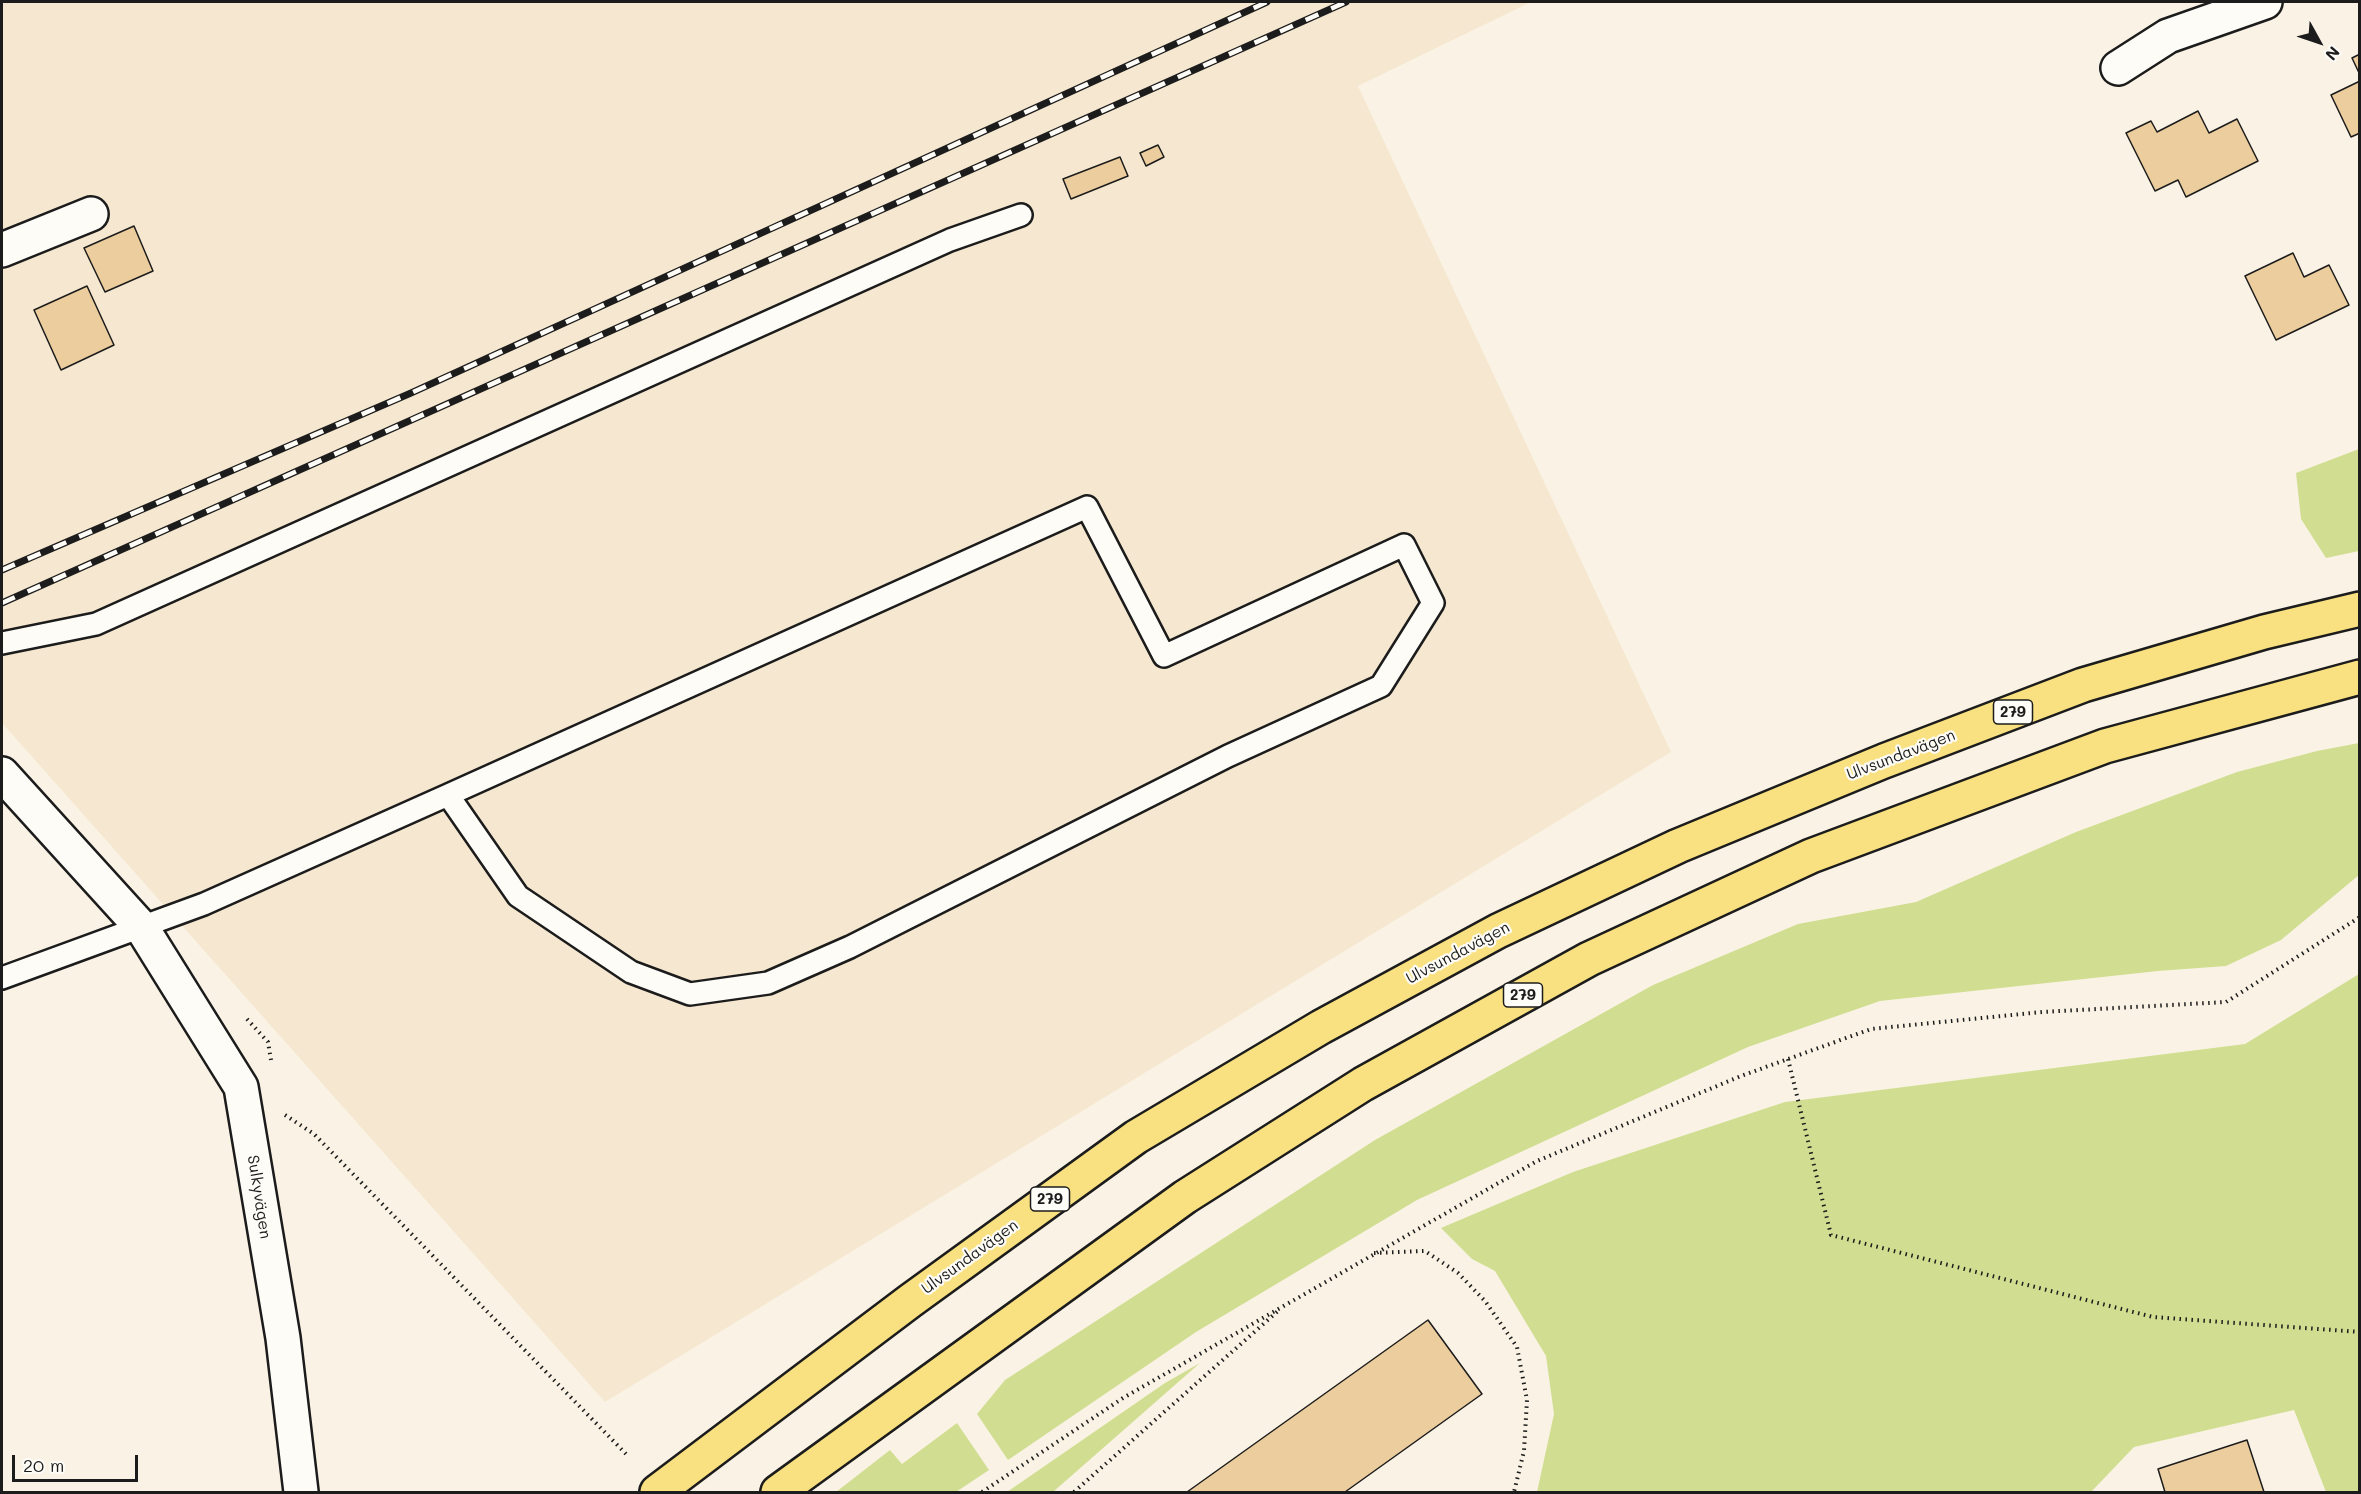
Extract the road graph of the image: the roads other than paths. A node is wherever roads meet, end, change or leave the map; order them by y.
1 (2265, 2) edge
2 (2118, 68) dead end
3 (91, 214) dead end
4 (1021, 215) dead end
5 (2, 250) edge
6 (2360, 609) edge
7 (2, 643) edge
8 (2360, 678) edge
9 (2, 774) edge
10 (448, 795) junction
11 (142, 928) junction
12 (2, 978) edge
13 (301, 1492) edge
14 (657, 1492) edge
15 (778, 1492) edge

1 - 2 street
3 - 5 street
4 - 7 lane
6 - 14 main road, Ulvsundavägen / 279
8 - 15 main road, 279
9 - 11 street, Sulkyvägen
10 - 10 lane
10 - 11 lane
11 - 12 lane
11 - 13 street, Sulkyvägen

